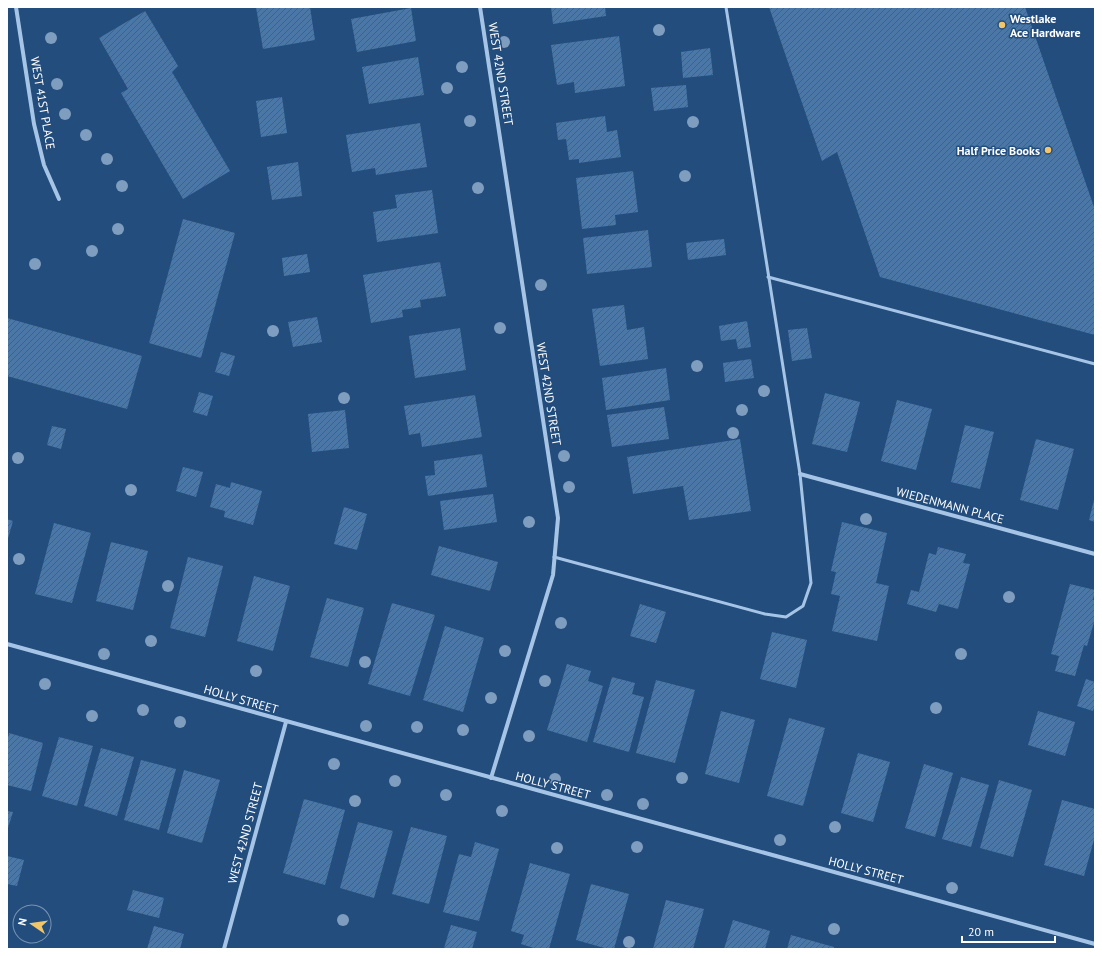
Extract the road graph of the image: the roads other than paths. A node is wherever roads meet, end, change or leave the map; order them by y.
1 (16, 7) edge
2 (480, 7) edge
3 (726, 7) edge
4 (59, 199) dead end
5 (768, 277) junction
6 (1095, 364) edge
7 (800, 474) junction
8 (1095, 554) edge
9 (554, 557) junction
10 (7, 644) edge
11 (286, 722) junction
12 (491, 778) junction
13 (1095, 944) edge
14 (224, 949) edge

1 - 4 street, WEST 41ST PLACE
2 - 9 street, WEST 42ND STREET
3 - 5 lane
5 - 6 lane
5 - 7 lane
7 - 8 street, WIEDENMANN PLACE
7 - 9 lane
9 - 12 street, WEST 42ND STREET
10 - 11 street, HOLLY STREET
11 - 12 street, HOLLY STREET
11 - 14 street, WEST 42ND STREET
12 - 13 street, HOLLY STREET

